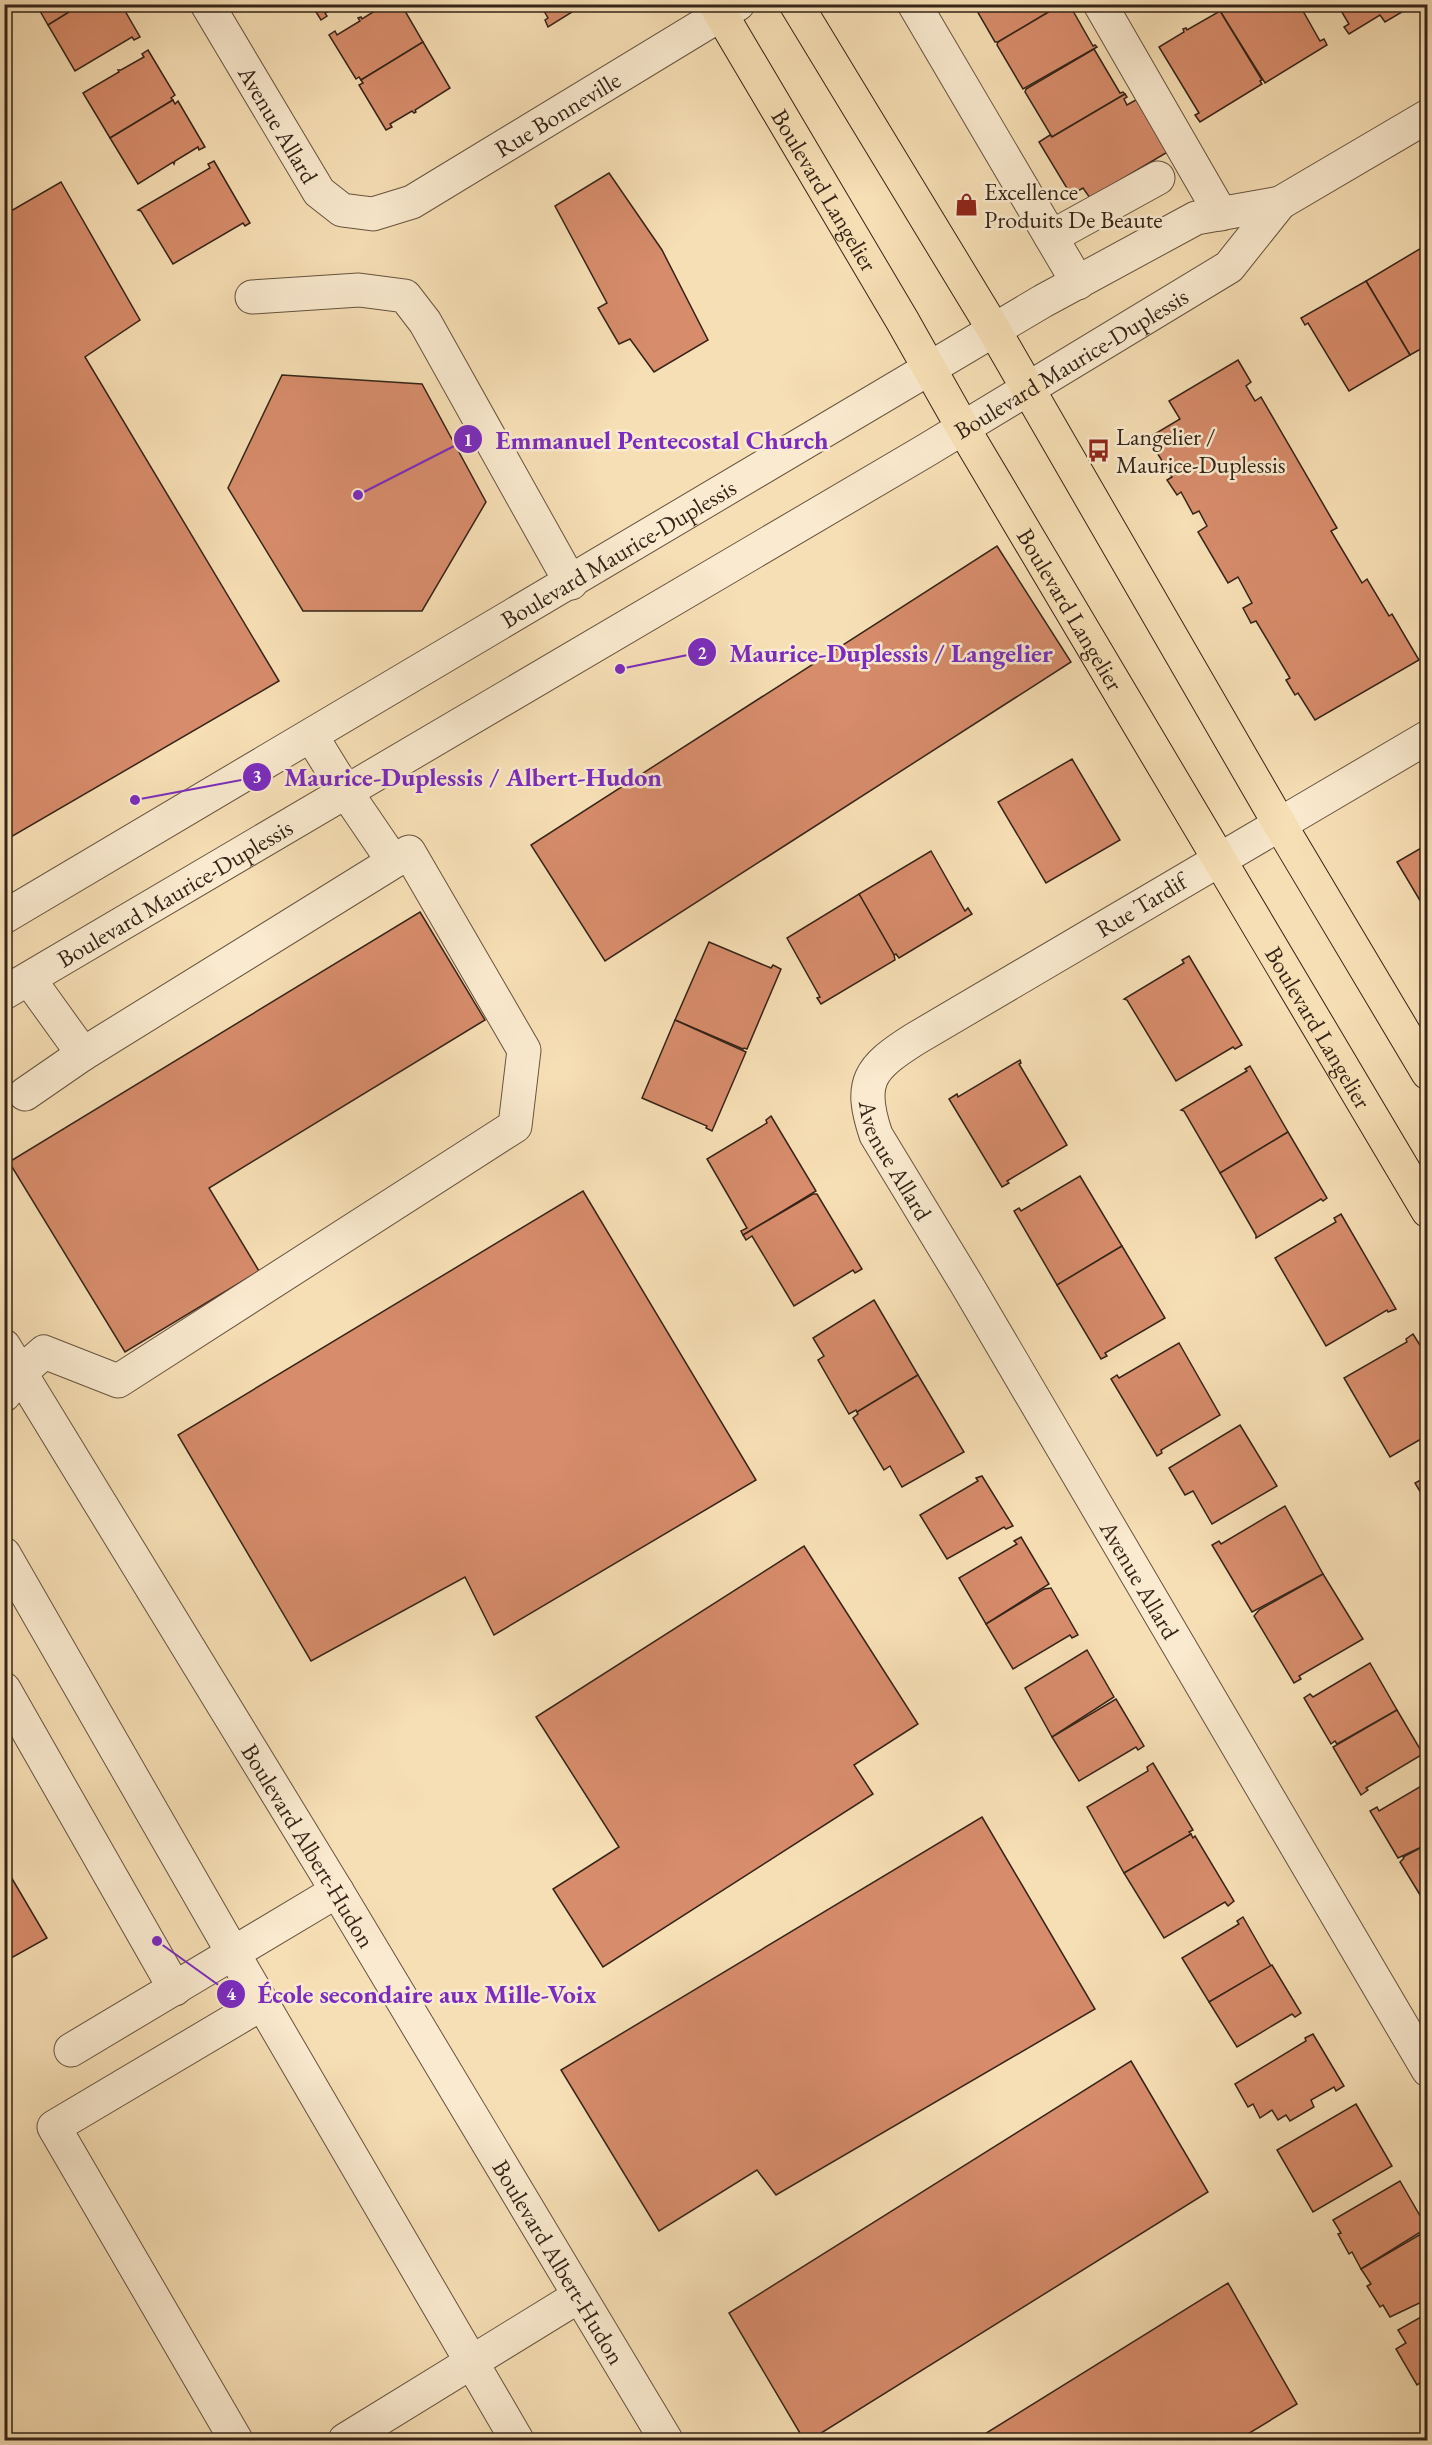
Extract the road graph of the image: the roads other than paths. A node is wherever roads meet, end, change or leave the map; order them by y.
1 (207, 4) edge
2 (796, 4) edge
3 (914, 4) edge
4 (1101, 4) edge
5 (725, 8) edge
6 (1428, 116) edge
7 (1158, 178) dead end
8 (1280, 203) junction
9 (373, 214) joint
10 (1221, 214) junction
11 (1051, 237) junction
12 (1078, 283) junction
13 (252, 297) dead end
14 (994, 330) junction
15 (930, 370) junction
16 (1028, 390) junction
17 (963, 428) junction
18 (571, 583) junction
19 (312, 736) junction
20 (1428, 737) edge
21 (346, 792) junction
22 (1279, 823) junction
23 (1219, 858) junction
24 (393, 861) junction
25 (4, 917) edge
26 (17, 986) edge
27 (83, 1054) junction
28 (1428, 1073) edge
29 (867, 1086) joint
30 (26, 1094) dead end
31 (1428, 1211) edge
32 (10, 1371) edge
33 (4, 1554) edge
34 (4, 1689) edge
35 (337, 1891) junction
36 (233, 1953) junction
37 (175, 1989) junction
38 (263, 2003) junction
39 (71, 2050) dead end
40 (1428, 2070) edge
41 (579, 2296) junction
42 (472, 2363) junction
43 (236, 2440) edge
44 (345, 2440) edge
45 (517, 2440) edge
46 (666, 2440) edge

1 - 9 street, Avenue Allard
2 - 14 main road
3 - 11 street
4 - 10 street
5 - 9 street, Rue Bonneville
5 - 15 main road, Boulevard Langelier
6 - 8 street, Boulevard Maurice-Duplessis
7 - 11 street
8 - 10 street, Boulevard Maurice-Duplessis
8 - 16 street, Boulevard Maurice-Duplessis
10 - 12 street, Boulevard Maurice-Duplessis
11 - 12 street
12 - 14 street, Boulevard Maurice-Duplessis
13 - 18 street
14 - 15 street, Boulevard Maurice-Duplessis
14 - 16 main road
15 - 17 main road, Boulevard Langelier
15 - 18 street, Boulevard Maurice-Duplessis
16 - 17 street, Boulevard Maurice-Duplessis
16 - 22 main road
17 - 21 street, Boulevard Maurice-Duplessis
17 - 23 main road, Boulevard Langelier
18 - 19 street, Boulevard Maurice-Duplessis
19 - 21 street
19 - 25 street, Boulevard Maurice-Duplessis
20 - 22 street, Rue Tardif
21 - 24 street
21 - 26 street, Boulevard Maurice-Duplessis
22 - 23 street, Rue Tardif
22 - 28 main road
23 - 29 street, Rue Tardif
23 - 31 main road, Boulevard Langelier
24 - 27 street
24 - 32 street
26 - 27 street
27 - 30 street
29 - 40 street, Avenue Allard
32 - 35 street, Boulevard Albert-Hudon
33 - 36 street
34 - 37 street
35 - 36 street
35 - 41 street, Boulevard Albert-Hudon
36 - 37 street
36 - 38 street
37 - 39 street
38 - 42 street
38 - 43 street
41 - 42 street
41 - 46 street, Boulevard Albert-Hudon
42 - 44 street
42 - 45 street

